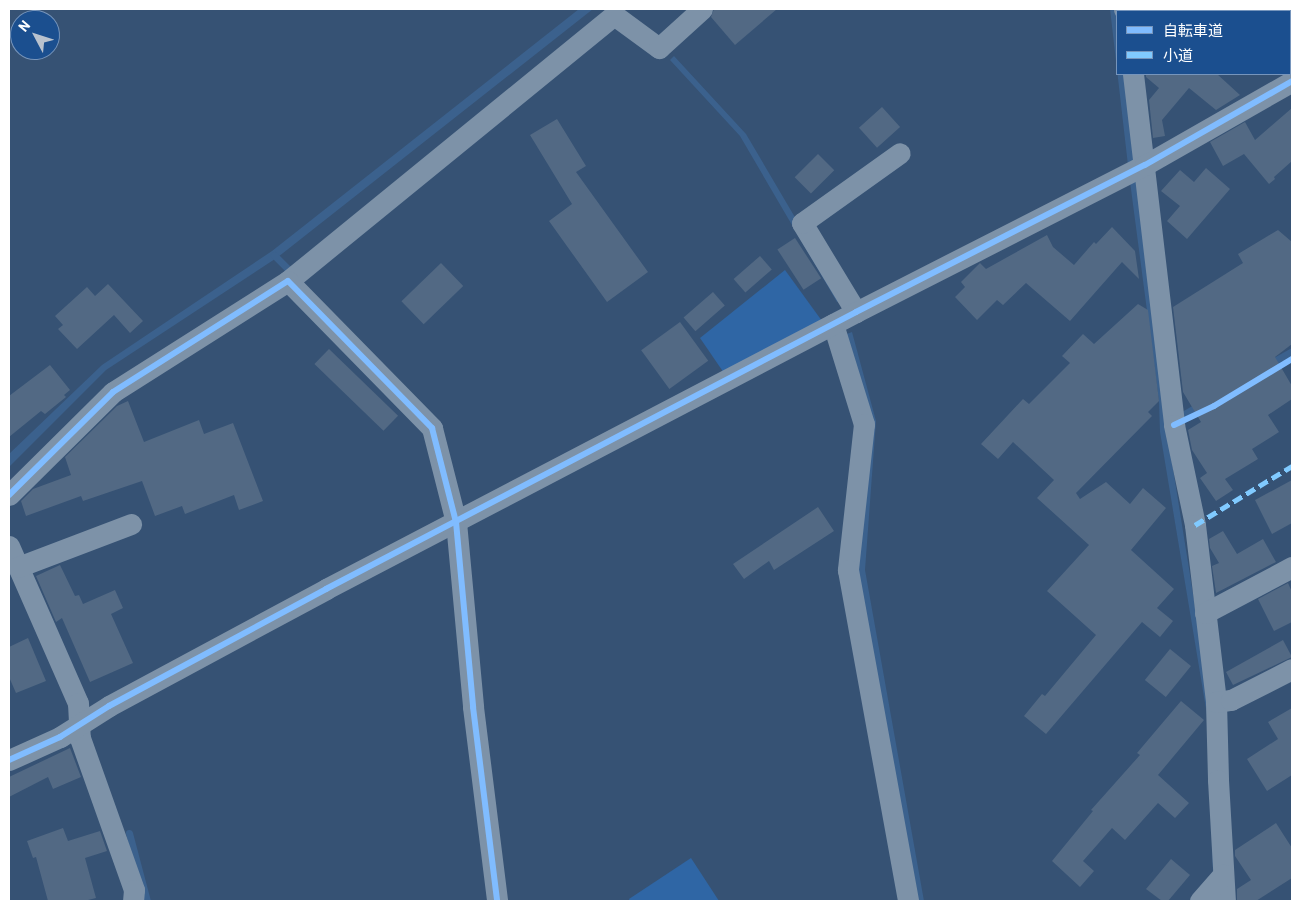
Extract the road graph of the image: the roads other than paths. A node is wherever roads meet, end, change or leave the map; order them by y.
1 (702, 9) edge
2 (1133, 75) edge
3 (1292, 82) edge
4 (900, 153) dead end
5 (1145, 165) junction
6 (288, 281) junction
7 (856, 312) junction
8 (833, 324) junction
9 (9, 495) edge
10 (456, 522) junction
11 (131, 524) dead end
12 (9, 546) edge
13 (18, 567) junction
14 (1292, 567) edge
15 (1205, 613) junction
16 (1292, 669) edge
17 (1216, 702) junction
18 (80, 724) junction
19 (9, 760) edge
20 (1222, 876) junction
21 (1202, 899) edge
22 (133, 901) edge
23 (497, 901) edge
24 (908, 901) edge
25 (1226, 901) edge

1 - 6 street
2 - 5 street
3 - 5 street
4 - 7 street
5 - 7 street
5 - 15 street
6 - 9 street
6 - 10 street
7 - 8 street
8 - 10 street
8 - 24 street
10 - 18 street
10 - 23 street
11 - 13 street
12 - 13 street
13 - 18 street
14 - 15 street
15 - 17 street
16 - 17 street
17 - 20 street
18 - 19 street
18 - 22 street
20 - 21 street
20 - 25 street

